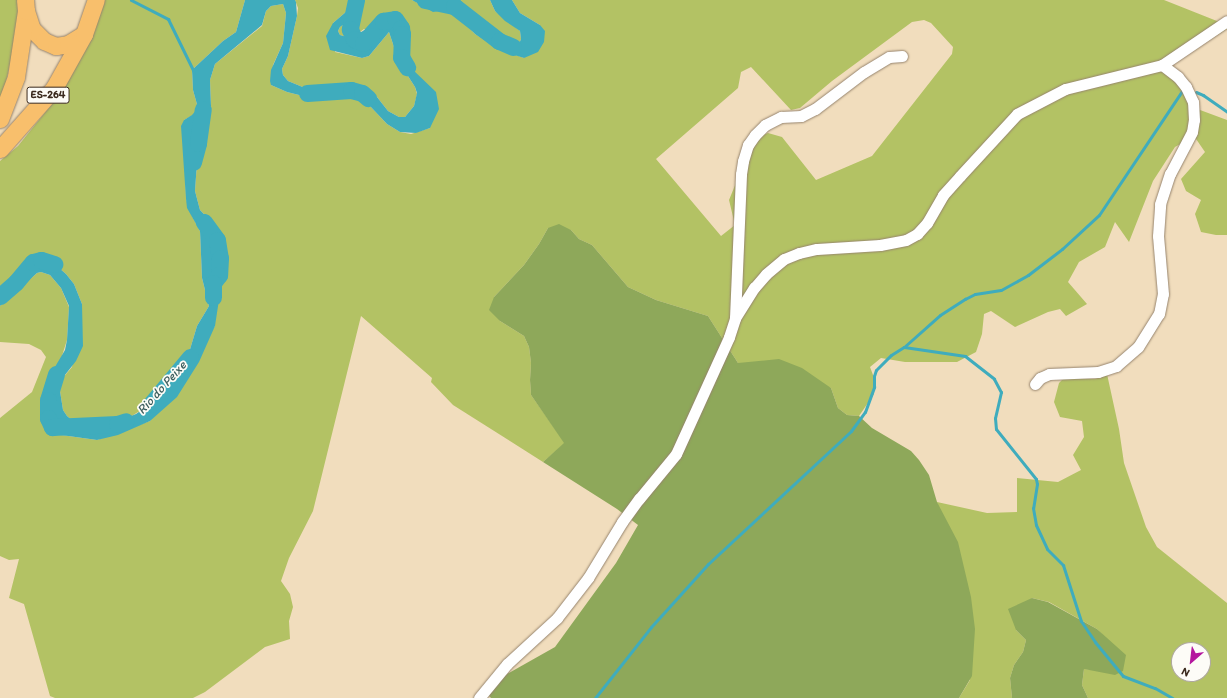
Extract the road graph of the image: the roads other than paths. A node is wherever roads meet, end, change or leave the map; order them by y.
1 (96, 0) edge
2 (25, 5) edge
3 (1227, 21) edge
4 (84, 34) junction
5 (902, 56) dead end
6 (1162, 65) junction
7 (0, 119) edge
8 (0, 148) edge
9 (735, 318) junction
10 (1035, 384) dead end
11 (479, 698) edge

1 - 4 main road, ES-264
2 - 4 main road
2 - 7 main road, ES-264
3 - 6 street
4 - 8 main road, ES-264
5 - 9 street
6 - 9 street
6 - 10 street
9 - 11 street

